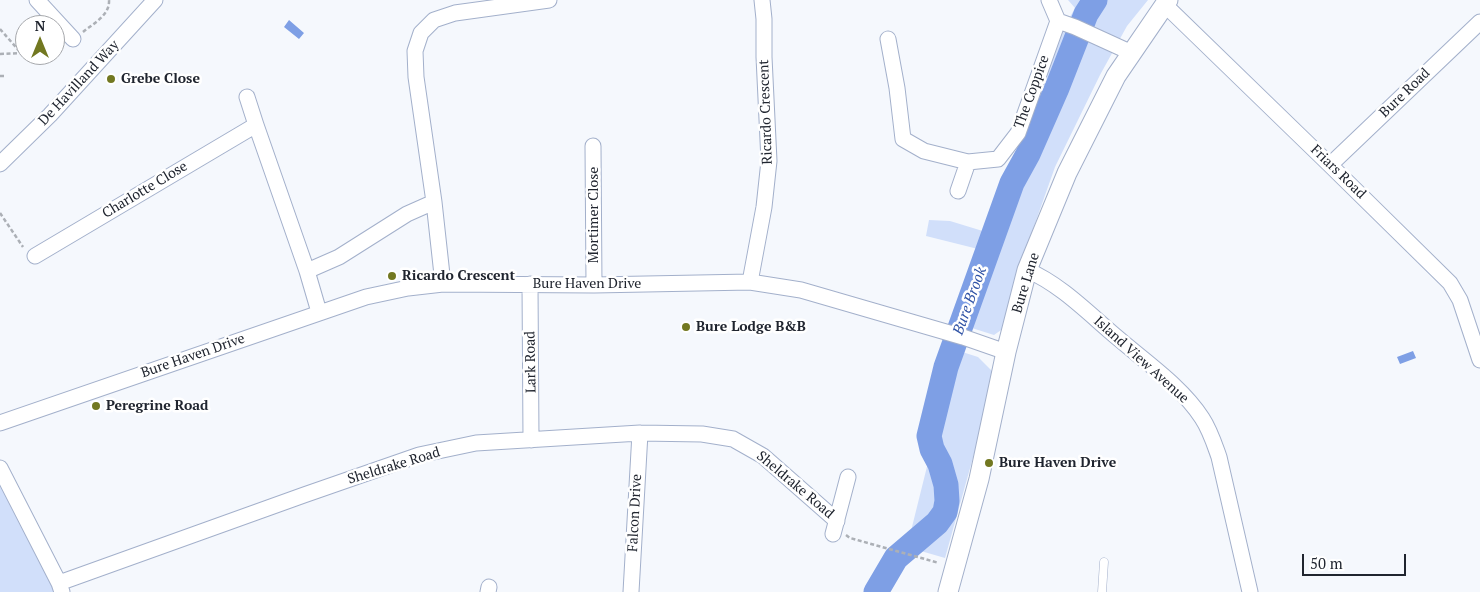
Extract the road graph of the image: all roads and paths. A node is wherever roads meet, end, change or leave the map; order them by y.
1 (37, 0) edge
2 (109, 0) edge
3 (155, 0) edge
4 (549, 0) edge
5 (762, 0) edge
6 (1049, 0) edge
7 (1167, 3) edge
8 (1058, 21) junction
9 (1480, 22) edge
10 (0, 29) edge
11 (73, 39) joint
12 (887, 39) dead end
13 (1132, 53) junction
14 (0, 54) edge
15 (0, 76) edge
16 (5, 76) dead end
17 (247, 97) dead end
18 (256, 125) junction
19 (593, 146) dead end
20 (968, 162) junction
21 (0, 164) edge
22 (1330, 165) junction
23 (958, 191) dead end
24 (434, 202) junction
25 (0, 213) edge
26 (34, 256) joint
27 (1028, 270) junction
28 (307, 271) junction
29 (750, 282) junction
30 (443, 284) junction
31 (530, 284) junction
32 (594, 285) junction
33 (318, 312) junction
34 (1006, 352) junction
35 (1479, 355) edge
36 (0, 423) edge
37 (640, 434) junction
38 (531, 440) junction
39 (0, 468) edge
40 (848, 477) dead end
41 (835, 527) junction
42 (1104, 562) dead end
43 (955, 568) junction
44 (60, 587) edge
45 (631, 592) edge
46 (948, 592) edge
47 (1102, 592) edge
48 (1250, 592) edge

1 - 11 street
2 - 11 path
3 - 21 street, De Havilland Way
4 - 24 street
5 - 29 street, Ricardo Crescent
6 - 8 street
7 - 13 street, Bure Lane
7 - 22 street, Friars Road
8 - 13 street
8 - 20 street, The Coppice
9 - 22 street, Bure Road
10 - 14 path
12 - 20 street, The Coppice
13 - 27 street, Bure Lane
15 - 16 path
17 - 18 street
18 - 26 street, Charlotte Close
18 - 28 street
19 - 32 street, Mortimer Close
20 - 23 street
22 - 35 street, Friars Road
24 - 28 street
24 - 30 street
25 - 26 path
27 - 34 street, Bure Lane
27 - 48 street, Island View Avenue
28 - 33 street
29 - 32 street, Bure Haven Drive
29 - 34 street, Bure Haven Drive
30 - 31 street, Bure Haven Drive
30 - 33 street, Bure Haven Drive
31 - 32 street, Bure Haven Drive
31 - 38 street, Lark Road
33 - 36 street, Bure Haven Drive
34 - 43 street, Bure Lane
37 - 38 street, Sheldrake Road
37 - 41 street, Sheldrake Road
37 - 45 street, Falcon Drive
38 - 44 street, Sheldrake Road
39 - 44 street
40 - 41 street
41 - 43 path
42 - 47 lane
43 - 46 street, Bure Lane

